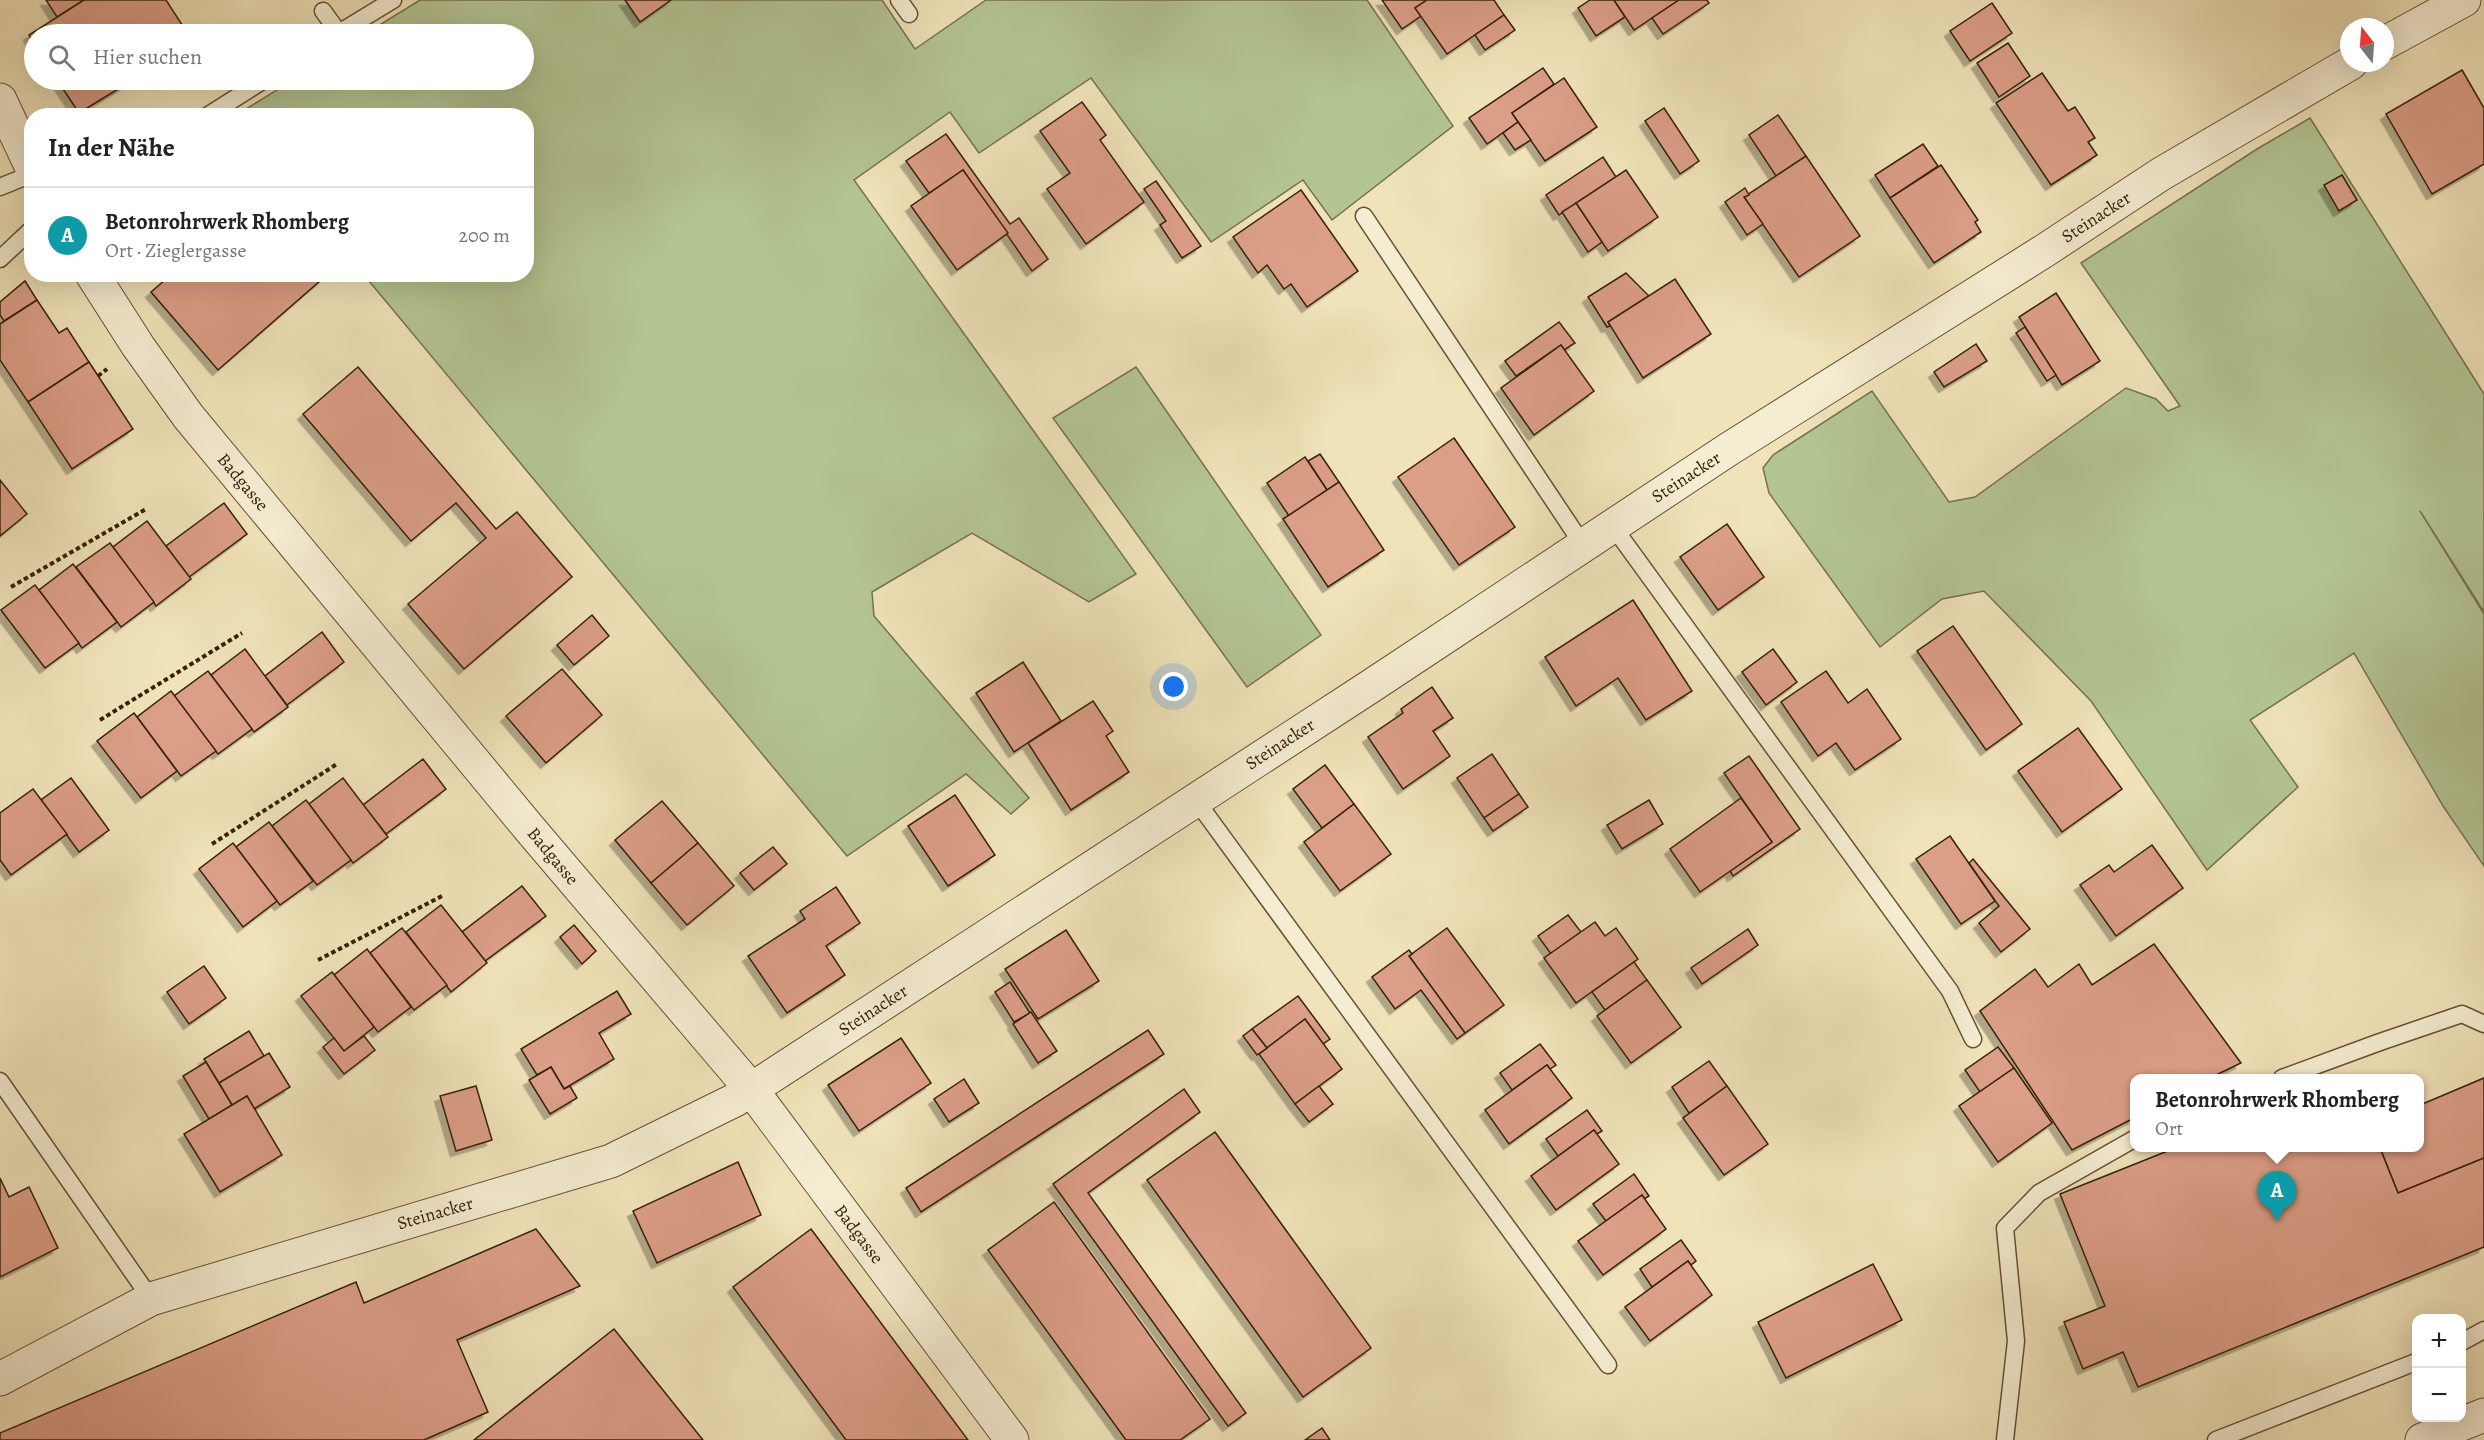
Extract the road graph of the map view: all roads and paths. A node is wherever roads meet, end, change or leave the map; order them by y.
1 (393, 0) edge
2 (2464, 0) edge
3 (323, 11) dead end
4 (331, 24) edge
5 (354, 24) edge
6 (2394, 38) edge
7 (2340, 69) edge
8 (248, 90) edge
9 (0, 100) edge
10 (220, 108) edge
11 (24, 151) edge
12 (24, 177) edge
13 (0, 187) edge
14 (1364, 216) dead end
15 (24, 236) edge
16 (0, 259) edge
17 (97, 282) edge
18 (146, 509) dead end
19 (1612, 525) junction
20 (1583, 545) junction
21 (10, 587) dead end
22 (242, 633) dead end
23 (100, 720) dead end
24 (337, 764) dead end
25 (1195, 799) junction
26 (212, 844) dead end
27 (444, 895) dead end
28 (318, 960) dead end
29 (2484, 1024) edge
30 (1973, 1039) dead end
31 (2293, 1074) edge
32 (0, 1081) edge
33 (751, 1089) junction
34 (2130, 1141) edge
35 (151, 1299) junction
36 (2484, 1330) edge
37 (2466, 1340) edge
38 (2412, 1364) edge
39 (1608, 1365) dead end
40 (0, 1379) edge
41 (2484, 1415) edge
42 (1012, 1440) edge
43 (2005, 1440) edge
44 (2216, 1440) edge
45 (2422, 1440) edge

1 - 5 lane
2 - 6 street
3 - 4 lane
7 - 19 street, Steinacker
8 - 10 lane
9 - 11 street
12 - 13 lane
14 - 20 lane
15 - 16 lane
17 - 33 street, Badgasse
18 - 21 path
19 - 20 street, Steinacker
19 - 30 lane
20 - 25 street, Steinacker
22 - 23 path
24 - 26 path
25 - 33 street, Steinacker
25 - 39 lane
27 - 28 path
29 - 31 lane
32 - 35 lane
33 - 35 street, Steinacker
33 - 42 street, Badgasse
34 - 43 lane
35 - 40 street, Steinacker
36 - 37 lane
38 - 44 lane
41 - 45 street

